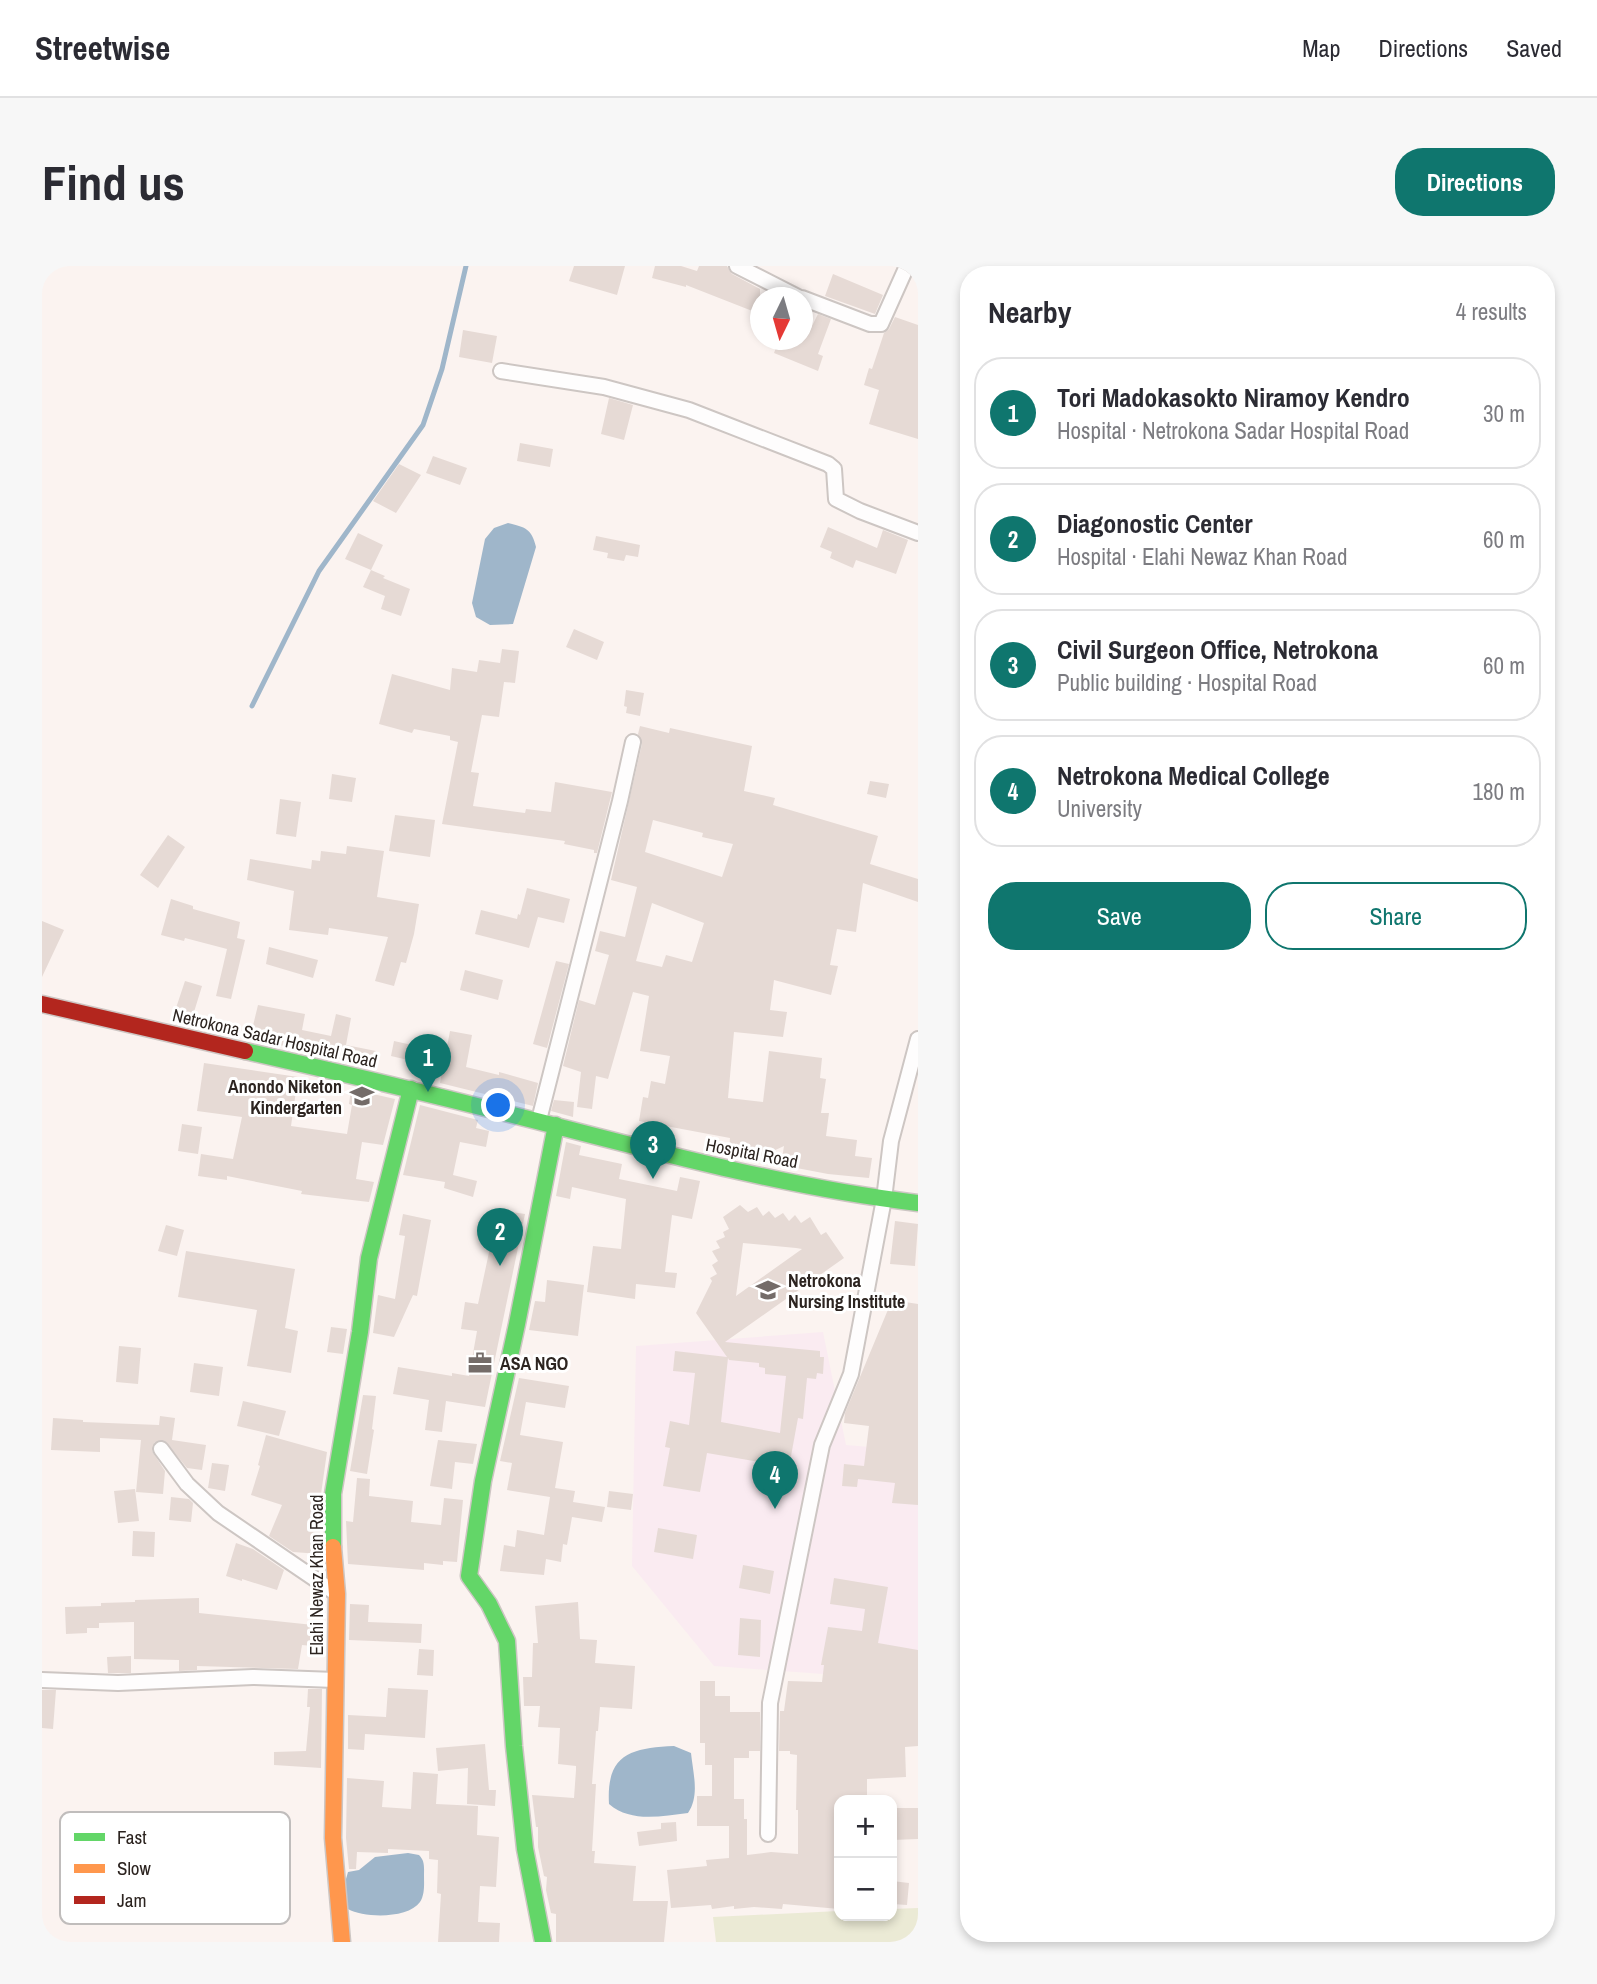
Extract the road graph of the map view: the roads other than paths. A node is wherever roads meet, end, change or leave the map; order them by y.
1 (737, 266) edge
2 (907, 266) edge
3 (779, 287) edge
4 (813, 303) edge
5 (501, 371) dead end
6 (918, 533) edge
7 (633, 742) dead end
8 (42, 1004) edge
9 (918, 1039) edge
10 (411, 1089) junction
11 (539, 1120) junction
12 (556, 1125) junction
13 (884, 1199) junction
14 (918, 1203) edge
15 (162, 1449) dead end
16 (337, 1594) junction
17 (42, 1680) edge
18 (335, 1681) junction
19 (768, 1834) dead end
20 (342, 1942) edge
21 (543, 1942) edge

1 - 3 street
2 - 4 street
5 - 6 street
7 - 11 street
8 - 10 street, Netrokona Sadar Hospital Road
9 - 13 street
10 - 11 street, Netrokona Sadar Hospital Road
10 - 16 street, Elahi Newaz Khan Road
11 - 12 street, Hospital Road
12 - 13 street, Hospital Road
12 - 21 street
13 - 14 street, Hospital Road
13 - 19 street
15 - 16 street
16 - 18 street, Elahi Newaz Khan Road
17 - 18 street
18 - 20 street, Elahi Newaz Khan Road

